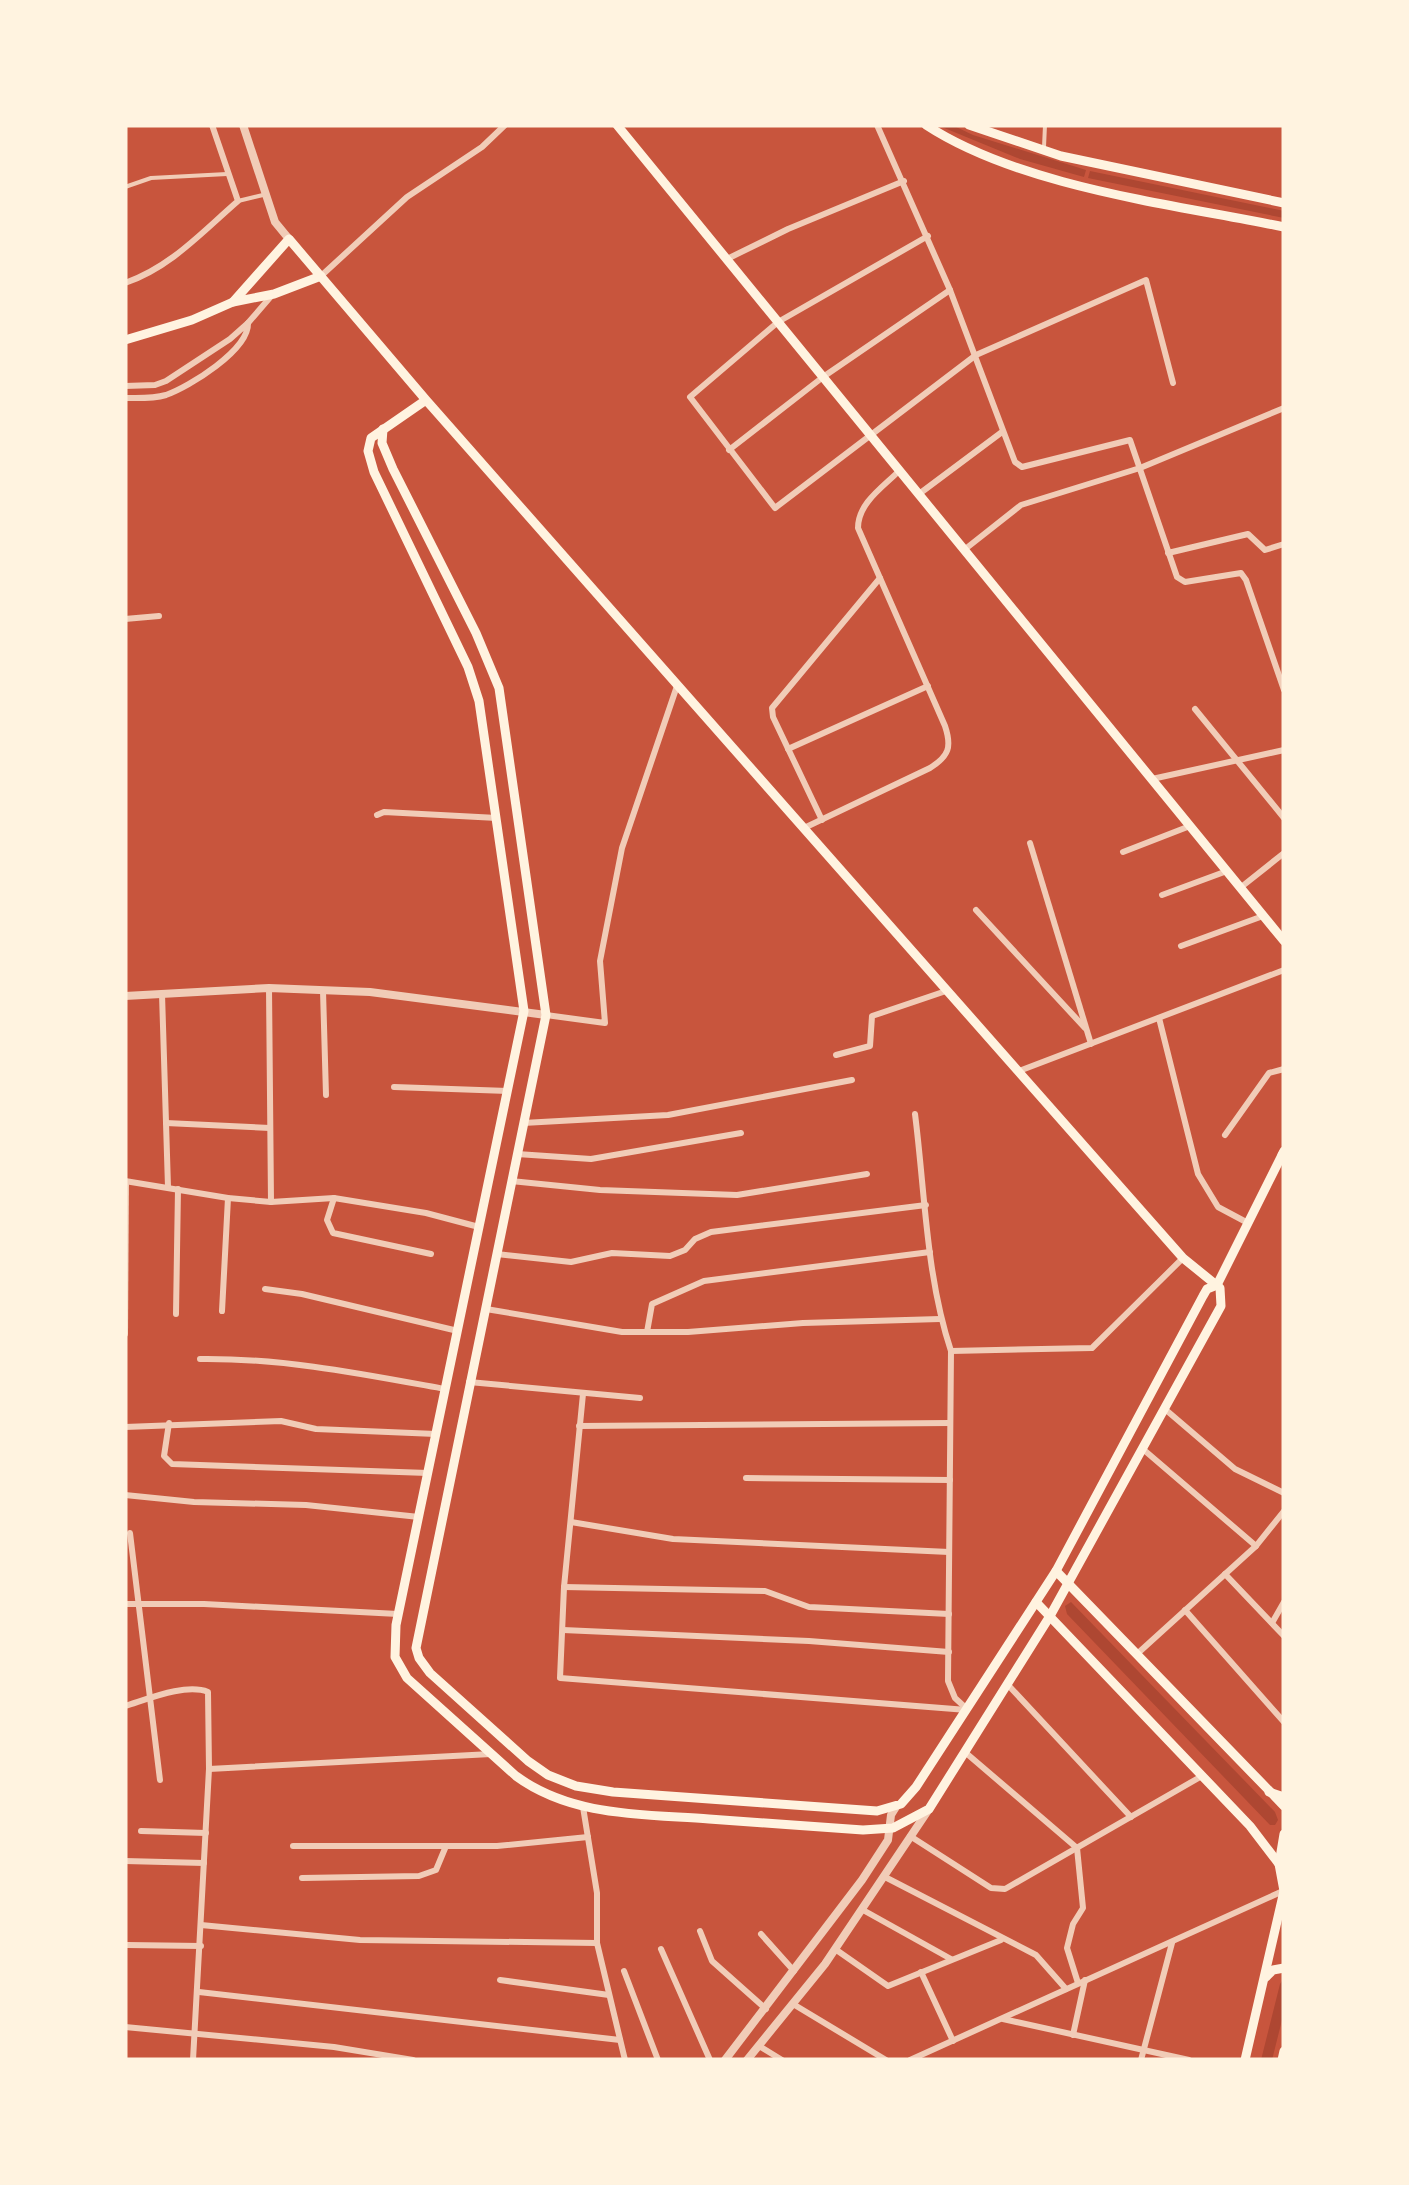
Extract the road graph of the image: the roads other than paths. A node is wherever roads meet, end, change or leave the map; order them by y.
1 (212, 125) edge
2 (243, 125) edge
3 (505, 125) edge
4 (617, 125) edge
5 (877, 125) edge
6 (926, 125) edge
7 (969, 125) edge
8 (1045, 125) edge
9 (1044, 152) junction
10 (227, 174) junction
11 (904, 182) junction
12 (125, 187) edge
13 (265, 194) junction
14 (238, 201) junction
15 (1284, 203) edge
16 (1284, 227) edge
17 (928, 236) junction
18 (289, 240) junction
19 (727, 260) junction
20 (321, 276) junction
21 (125, 283) edge
22 (950, 290) junction
23 (274, 294) junction
24 (233, 302) junction
25 (778, 322) junction
26 (248, 323) junction
27 (125, 340) edge
28 (976, 355) junction
29 (823, 377) junction
30 (1173, 382) dead end
31 (125, 386) edge
32 (125, 398) edge
33 (426, 400) junction
34 (1284, 408) edge
35 (384, 429) junction
36 (1002, 432) junction
37 (870, 434) junction
38 (729, 450) junction
39 (1140, 468) junction
40 (900, 471) junction
41 (918, 494) junction
42 (1284, 544) edge
43 (964, 550) junction
44 (1168, 554) junction
45 (880, 578) junction
46 (158, 616) dead end
47 (125, 618) edge
48 (1281, 679) edge
49 (678, 685) junction
50 (928, 686) junction
51 (1284, 690) edge
52 (1195, 709) dead end
53 (788, 750) junction
54 (1284, 750) edge
55 (1237, 760) junction
56 (1151, 779) junction
57 (377, 815) dead end
58 (499, 818) junction
59 (1284, 818) edge
60 (822, 820) junction
61 (1190, 826) junction
62 (804, 828) junction
63 (1030, 842) dead end
64 (1123, 852) dead end
65 (1284, 853) edge
66 (1226, 871) junction
67 (1240, 888) junction
68 (1162, 896) dead end
69 (976, 910) dead end
70 (1264, 916) junction
71 (1283, 938) edge
72 (1180, 946) dead end
73 (1284, 970) edge
74 (269, 988) junction
75 (323, 991) junction
76 (948, 991) junction
77 (162, 994) junction
78 (125, 996) edge
79 (524, 1011) junction
80 (546, 1015) junction
81 (1159, 1018) junction
82 (1086, 1028) junction
83 (1091, 1044) junction
84 (836, 1055) dead end
85 (1284, 1070) edge
86 (1019, 1071) junction
87 (852, 1080) dead end
88 (394, 1087) dead end
89 (508, 1091) junction
90 (326, 1095) dead end
91 (915, 1114) dead end
92 (166, 1123) junction
93 (524, 1123) junction
94 (270, 1128) junction
95 (741, 1134) dead end
96 (1225, 1136) dead end
97 (1283, 1152) edge
98 (517, 1154) junction
99 (867, 1174) dead end
100 (126, 1181) edge
101 (511, 1181) junction
102 (168, 1187) junction
103 (178, 1189) junction
104 (228, 1198) junction
105 (334, 1198) junction
106 (272, 1202) junction
107 (926, 1205) junction
108 (1248, 1223) junction
109 (479, 1227) junction
110 (930, 1252) junction
111 (431, 1254) dead end
112 (496, 1254) junction
113 (1184, 1258) junction
114 (1217, 1285) junction
115 (265, 1289) dead end
116 (484, 1309) junction
117 (222, 1311) dead end
118 (176, 1314) dead end
119 (940, 1319) junction
120 (458, 1330) junction
121 (646, 1332) junction
122 (125, 1334) edge
123 (951, 1351) junction
124 (200, 1360) dead end
125 (469, 1382) junction
126 (445, 1389) junction
127 (584, 1394) junction
128 (640, 1398) dead end
129 (1166, 1410) junction
130 (950, 1423) junction
131 (169, 1424) junction
132 (579, 1426) junction
133 (125, 1427) edge
134 (436, 1434) junction
135 (1144, 1450) junction
136 (428, 1473) junction
137 (746, 1478) dead end
138 (950, 1480) junction
139 (1284, 1493) edge
140 (125, 1495) edge
141 (1284, 1511) edge
142 (419, 1517) junction
143 (571, 1522) junction
144 (130, 1533) dead end
145 (1256, 1546) junction
146 (949, 1552) junction
147 (1056, 1571) junction
148 (1224, 1574) junction
149 (1069, 1584) junction
150 (564, 1587) junction
151 (1036, 1602) junction
152 (1284, 1602) edge
153 (138, 1603) junction
154 (125, 1604) edge
155 (1185, 1610) junction
156 (398, 1614) junction
157 (949, 1614) junction
158 (1050, 1616) junction
159 (1272, 1623) junction
160 (563, 1630) junction
161 (1284, 1636) edge
162 (949, 1652) junction
163 (1137, 1654) junction
164 (1009, 1686) junction
165 (152, 1698) junction
166 (125, 1706) edge
167 (968, 1710) junction
168 (1284, 1722) edge
169 (966, 1753) junction
170 (492, 1754) junction
171 (209, 1769) junction
172 (1202, 1776) junction
173 (160, 1780) dead end
174 (1269, 1792) junction
175 (1284, 1797) edge
176 (906, 1800) junction
177 (896, 1806) junction
178 (1284, 1806) edge
179 (582, 1807) junction
180 (876, 1811) junction
181 (925, 1812) junction
182 (1131, 1817) junction
183 (890, 1828) junction
184 (874, 1830) junction
185 (141, 1832) dead end
186 (206, 1833) junction
187 (1284, 1834) edge
188 (910, 1836) junction
189 (588, 1837) junction
190 (293, 1846) dead end
191 (446, 1846) junction
192 (1078, 1848) junction
193 (125, 1862) edge
194 (204, 1863) junction
195 (1279, 1864) junction
196 (885, 1877) junction
197 (302, 1878) dead end
198 (1284, 1891) edge
199 (863, 1910) junction
200 (202, 1925) junction
201 (829, 1926) junction
202 (700, 1932) dead end
203 (761, 1934) dead end
204 (844, 1937) junction
205 (1002, 1940) junction
206 (597, 1942) junction
207 (1172, 1942) junction
208 (128, 1945) dead end
209 (201, 1946) junction
210 (660, 1949) dead end
211 (835, 1949) junction
212 (951, 1960) junction
213 (1284, 1968) edge
214 (624, 1971) dead end
215 (795, 1972) junction
216 (921, 1972) junction
217 (1266, 1977) junction
218 (500, 1980) dead end
219 (1082, 1982) junction
220 (1066, 1989) junction
221 (199, 1992) junction
222 (609, 1994) junction
223 (793, 2004) junction
224 (766, 2009) junction
225 (1002, 2019) junction
226 (125, 2027) edge
227 (194, 2033) junction
228 (1073, 2035) junction
229 (620, 2040) junction
230 (953, 2040) junction
231 (759, 2046) junction
232 (1144, 2050) junction
233 (1284, 2051) edge
234 (193, 2060) edge
235 (413, 2060) edge
236 (625, 2060) edge
237 (658, 2060) edge
238 (710, 2060) edge
239 (725, 2060) edge
240 (747, 2060) edge
241 (782, 2060) edge
242 (886, 2060) edge
243 (910, 2060) edge
244 (1142, 2060) edge
245 (1188, 2060) edge
246 (1245, 2060) edge
247 (1282, 2060) edge

1 - 10 street
2 - 13 street
3 - 20 street
4 - 19 main road
5 - 11 street
6 - 16 main road
7 - 9 main road
8 - 9 street
9 - 15 main road
10 - 12 street
10 - 14 street
11 - 17 street
11 - 19 street
13 - 14 street
13 - 18 street
14 - 21 street
17 - 22 street
17 - 25 street
18 - 20 main road
18 - 24 main road
19 - 25 main road
20 - 23 main road
20 - 33 main road
22 - 28 street
22 - 29 street
23 - 24 main road
23 - 26 street
24 - 27 main road
25 - 29 main road
25 - 38 street
26 - 31 street
26 - 32 street
28 - 30 street
28 - 36 street
28 - 37 street
29 - 37 main road
29 - 38 street
33 - 35 main road
33 - 49 main road
34 - 39 street
35 - 58 main road
35 - 80 main road
36 - 39 street
36 - 41 street
37 - 38 street
37 - 40 main road
39 - 43 street
39 - 44 street
40 - 41 main road
40 - 45 street
41 - 43 main road
42 - 44 street
43 - 56 main road
44 - 48 street
45 - 50 street
45 - 53 street
46 - 47 street
48 - 51 street
49 - 62 main road
49 - 80 street
50 - 53 street
50 - 60 street
52 - 55 street
53 - 60 street
54 - 55 street
55 - 56 street
55 - 59 street
56 - 61 main road
57 - 58 street
58 - 79 main road
60 - 62 street
61 - 64 street
61 - 66 main road
62 - 76 main road
63 - 82 street
65 - 67 street
66 - 67 main road
66 - 68 street
67 - 70 main road
69 - 82 street
70 - 71 main road
70 - 72 street
73 - 81 street
74 - 75 street
74 - 77 street
74 - 94 street
75 - 79 street
75 - 90 street
76 - 84 street
76 - 86 main road
77 - 78 street
77 - 92 street
79 - 80 street
79 - 89 main road
80 - 93 main road
81 - 83 street
81 - 108 street
82 - 83 street
83 - 86 street
85 - 96 street
86 - 113 main road
87 - 93 street
88 - 89 street
89 - 109 main road
91 - 107 street
92 - 94 street
92 - 102 street
93 - 98 main road
94 - 106 street
95 - 98 street
97 - 108 main road
98 - 101 main road
99 - 101 street
100 - 102 street
100 - 122 street
101 - 112 main road
102 - 103 street
103 - 104 street
103 - 118 street
104 - 106 street
104 - 117 street
105 - 106 street
105 - 109 street
105 - 111 street
107 - 110 street
107 - 112 street
108 - 114 main road
109 - 120 main road
110 - 119 street
110 - 121 street
112 - 116 main road
113 - 114 main road
113 - 123 street
114 - 129 main road
114 - 147 main road
115 - 120 street
116 - 121 street
116 - 125 main road
119 - 121 street
119 - 123 street
120 - 126 main road
123 - 130 street
124 - 126 street
125 - 127 street
125 - 180 main road
126 - 134 main road
127 - 128 street
127 - 132 street
129 - 135 main road
129 - 139 street
130 - 132 street
130 - 138 street
131 - 133 street
131 - 134 street
131 - 136 street
132 - 143 street
134 - 136 main road
135 - 145 street
135 - 149 main road
136 - 142 main road
137 - 138 street
138 - 146 street
140 - 142 street
141 - 145 street
142 - 156 main road
143 - 146 street
143 - 150 street
144 - 153 street
145 - 148 street
146 - 157 street
147 - 149 main road
147 - 151 main road
148 - 155 street
148 - 159 street
149 - 158 main road
149 - 163 main road
150 - 157 street
150 - 160 street
151 - 158 main road
151 - 167 main road
152 - 159 street
153 - 154 street
153 - 156 street
153 - 165 street
155 - 163 street
155 - 168 street
156 - 170 main road
157 - 162 street
158 - 164 main road
158 - 172 main road
159 - 161 street
160 - 162 street
160 - 167 street
162 - 167 street
163 - 174 main road
164 - 169 main road
164 - 182 street
165 - 166 street
165 - 171 street
165 - 173 street
167 - 176 main road
169 - 181 main road
169 - 192 street
170 - 171 street
170 - 179 main road
171 - 186 street
172 - 182 street
172 - 195 main road
174 - 175 main road
174 - 178 main road
176 - 177 main road
176 - 181 main road
177 - 180 main road
177 - 183 street
179 - 184 main road
179 - 189 street
180 - 184 main road
181 - 183 main road
181 - 188 street
182 - 192 street
183 - 184 main road
183 - 201 street
185 - 186 street
186 - 194 street
187 - 195 main road
188 - 192 street
188 - 196 street
189 - 191 street
189 - 206 street
190 - 191 street
191 - 197 street
192 - 219 street
193 - 194 street
194 - 200 street
195 - 198 main road
196 - 199 street
196 - 205 street
198 - 207 street
198 - 217 main road
199 - 204 street
199 - 212 street
200 - 206 street
200 - 209 street
201 - 204 street
201 - 215 street
202 - 224 street
203 - 215 street
204 - 211 street
205 - 212 street
205 - 220 street
206 - 222 street
207 - 219 street
207 - 232 street
208 - 209 street
209 - 221 street
210 - 238 street
211 - 216 street
211 - 223 street
212 - 216 street
213 - 217 main road
214 - 237 street
215 - 224 street
216 - 230 street
217 - 246 main road
218 - 222 street
219 - 220 street
219 - 228 street
220 - 225 street
221 - 227 street
221 - 229 street
222 - 229 street
223 - 231 street
223 - 242 street
224 - 239 street
225 - 228 street
225 - 230 street
226 - 227 street
227 - 234 street
227 - 235 street
228 - 232 street
229 - 236 street
230 - 243 street
231 - 240 street
231 - 241 street
232 - 244 street
232 - 245 street
233 - 247 main road

